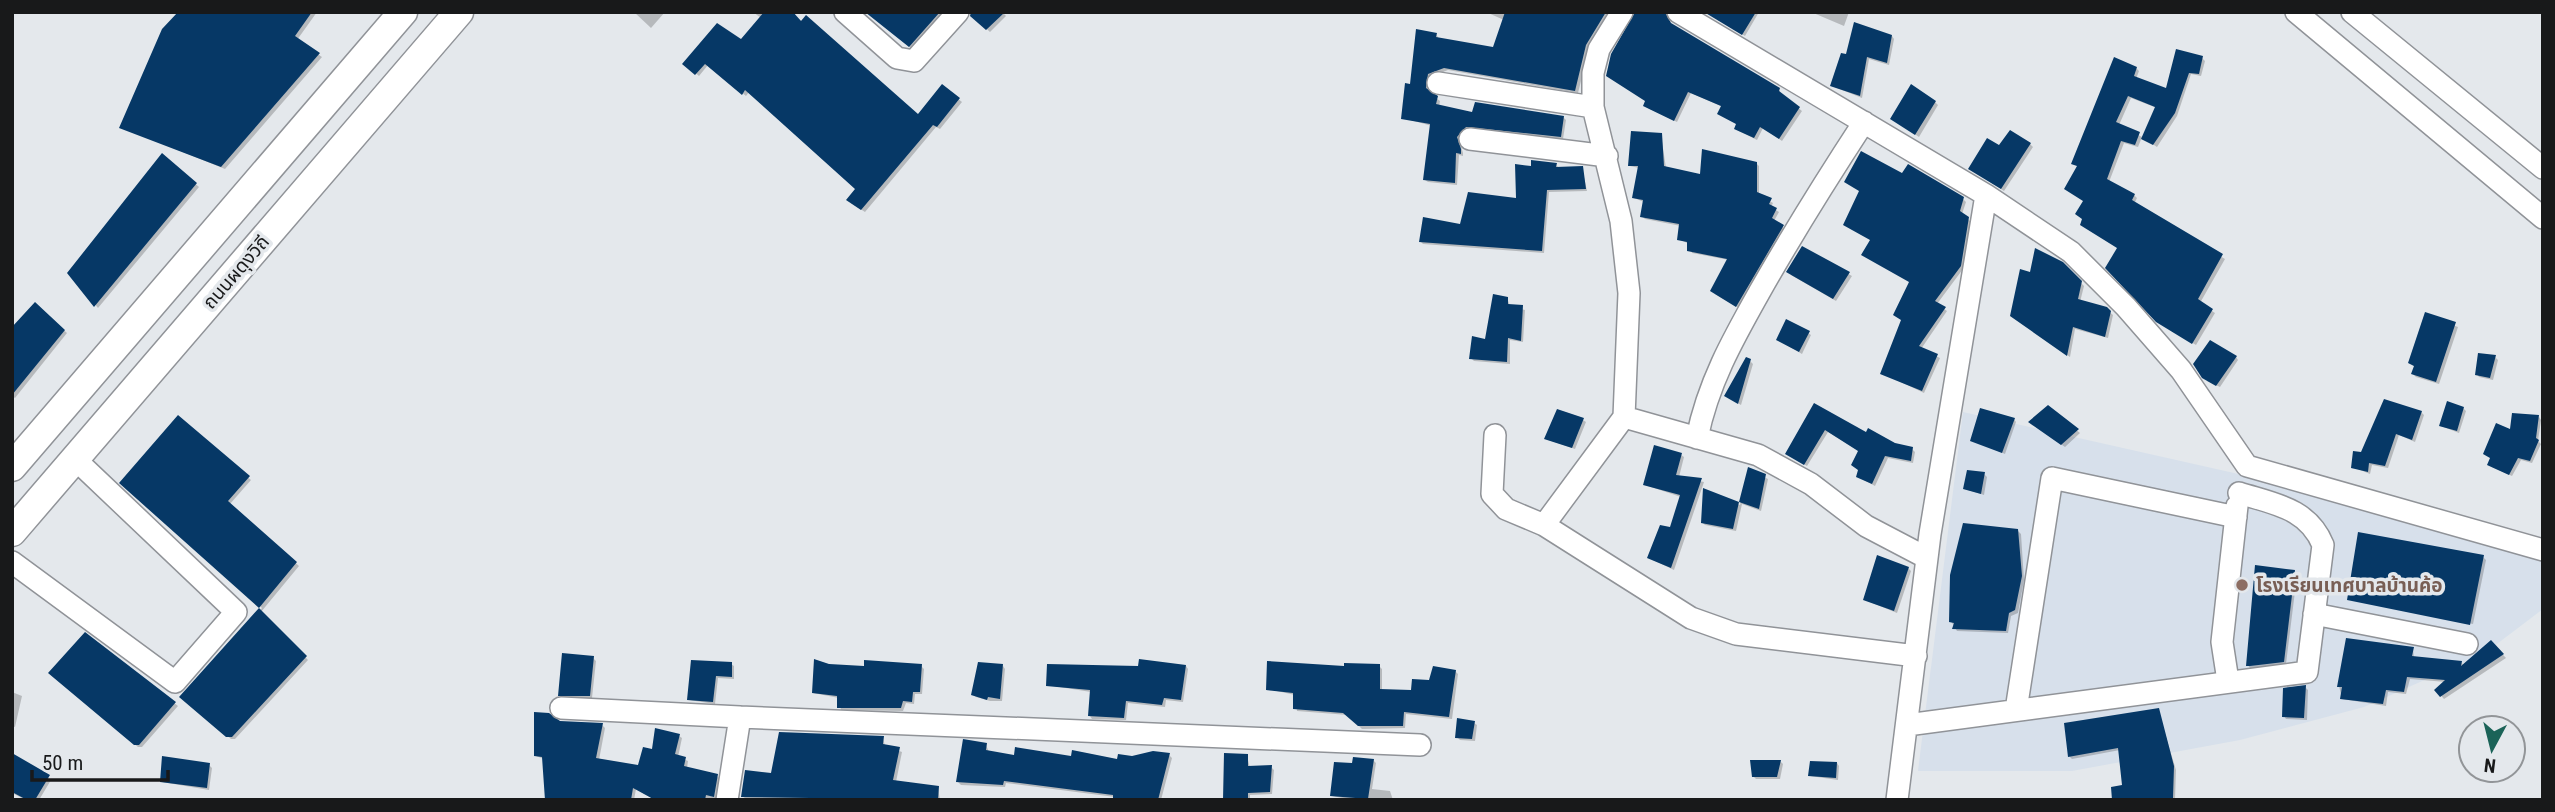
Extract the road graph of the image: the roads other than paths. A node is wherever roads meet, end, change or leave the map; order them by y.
1 (403, 12) edge
2 (459, 12) edge
3 (845, 12) edge
4 (958, 12) edge
5 (1622, 12) edge
6 (1678, 12) edge
7 (2296, 12) edge
8 (2352, 12) edge
9 (1438, 83) dead end
10 (1593, 107) junction
11 (1864, 122) junction
12 (1470, 139) dead end
13 (1607, 156) junction
14 (2543, 168) edge
15 (1986, 195) junction
16 (2543, 218) edge
17 (1624, 417) junction
18 (1495, 435) dead end
19 (1697, 438) junction
20 (75, 459) junction
21 (2247, 466) junction
22 (12, 467) edge
23 (2239, 493) junction
24 (2236, 517) junction
25 (1544, 524) junction
26 (12, 532) edge
27 (2543, 550) edge
28 (1927, 558) junction
29 (12, 562) edge
30 (2314, 614) junction
31 (2467, 644) dead end
32 (1916, 656) junction
33 (2228, 681) junction
34 (561, 708) dead end
35 (2017, 710) junction
36 (740, 717) junction
37 (1907, 725) junction
38 (1420, 745) dead end
39 (727, 800) edge
40 (1897, 800) edge

1 - 22 main road
2 - 20 main road, ถนนผดุงวิถี
3 - 4 street
5 - 10 street
6 - 11 street
7 - 16 street
8 - 14 street
9 - 10 street
10 - 13 street
11 - 15 street
11 - 19 street
12 - 13 street
13 - 17 street
15 - 21 street
15 - 28 street
17 - 19 street
17 - 25 street
18 - 25 street
19 - 28 street
20 - 26 main road, ถนนผดุงวิถี
20 - 29 street
21 - 23 street
21 - 27 street
23 - 24 street
23 - 30 street
24 - 33 street
24 - 35 street
25 - 32 street
28 - 32 street
30 - 31 street
30 - 33 street
32 - 37 street
33 - 35 street
34 - 36 street
35 - 37 street
36 - 38 street
36 - 39 street
37 - 40 street

